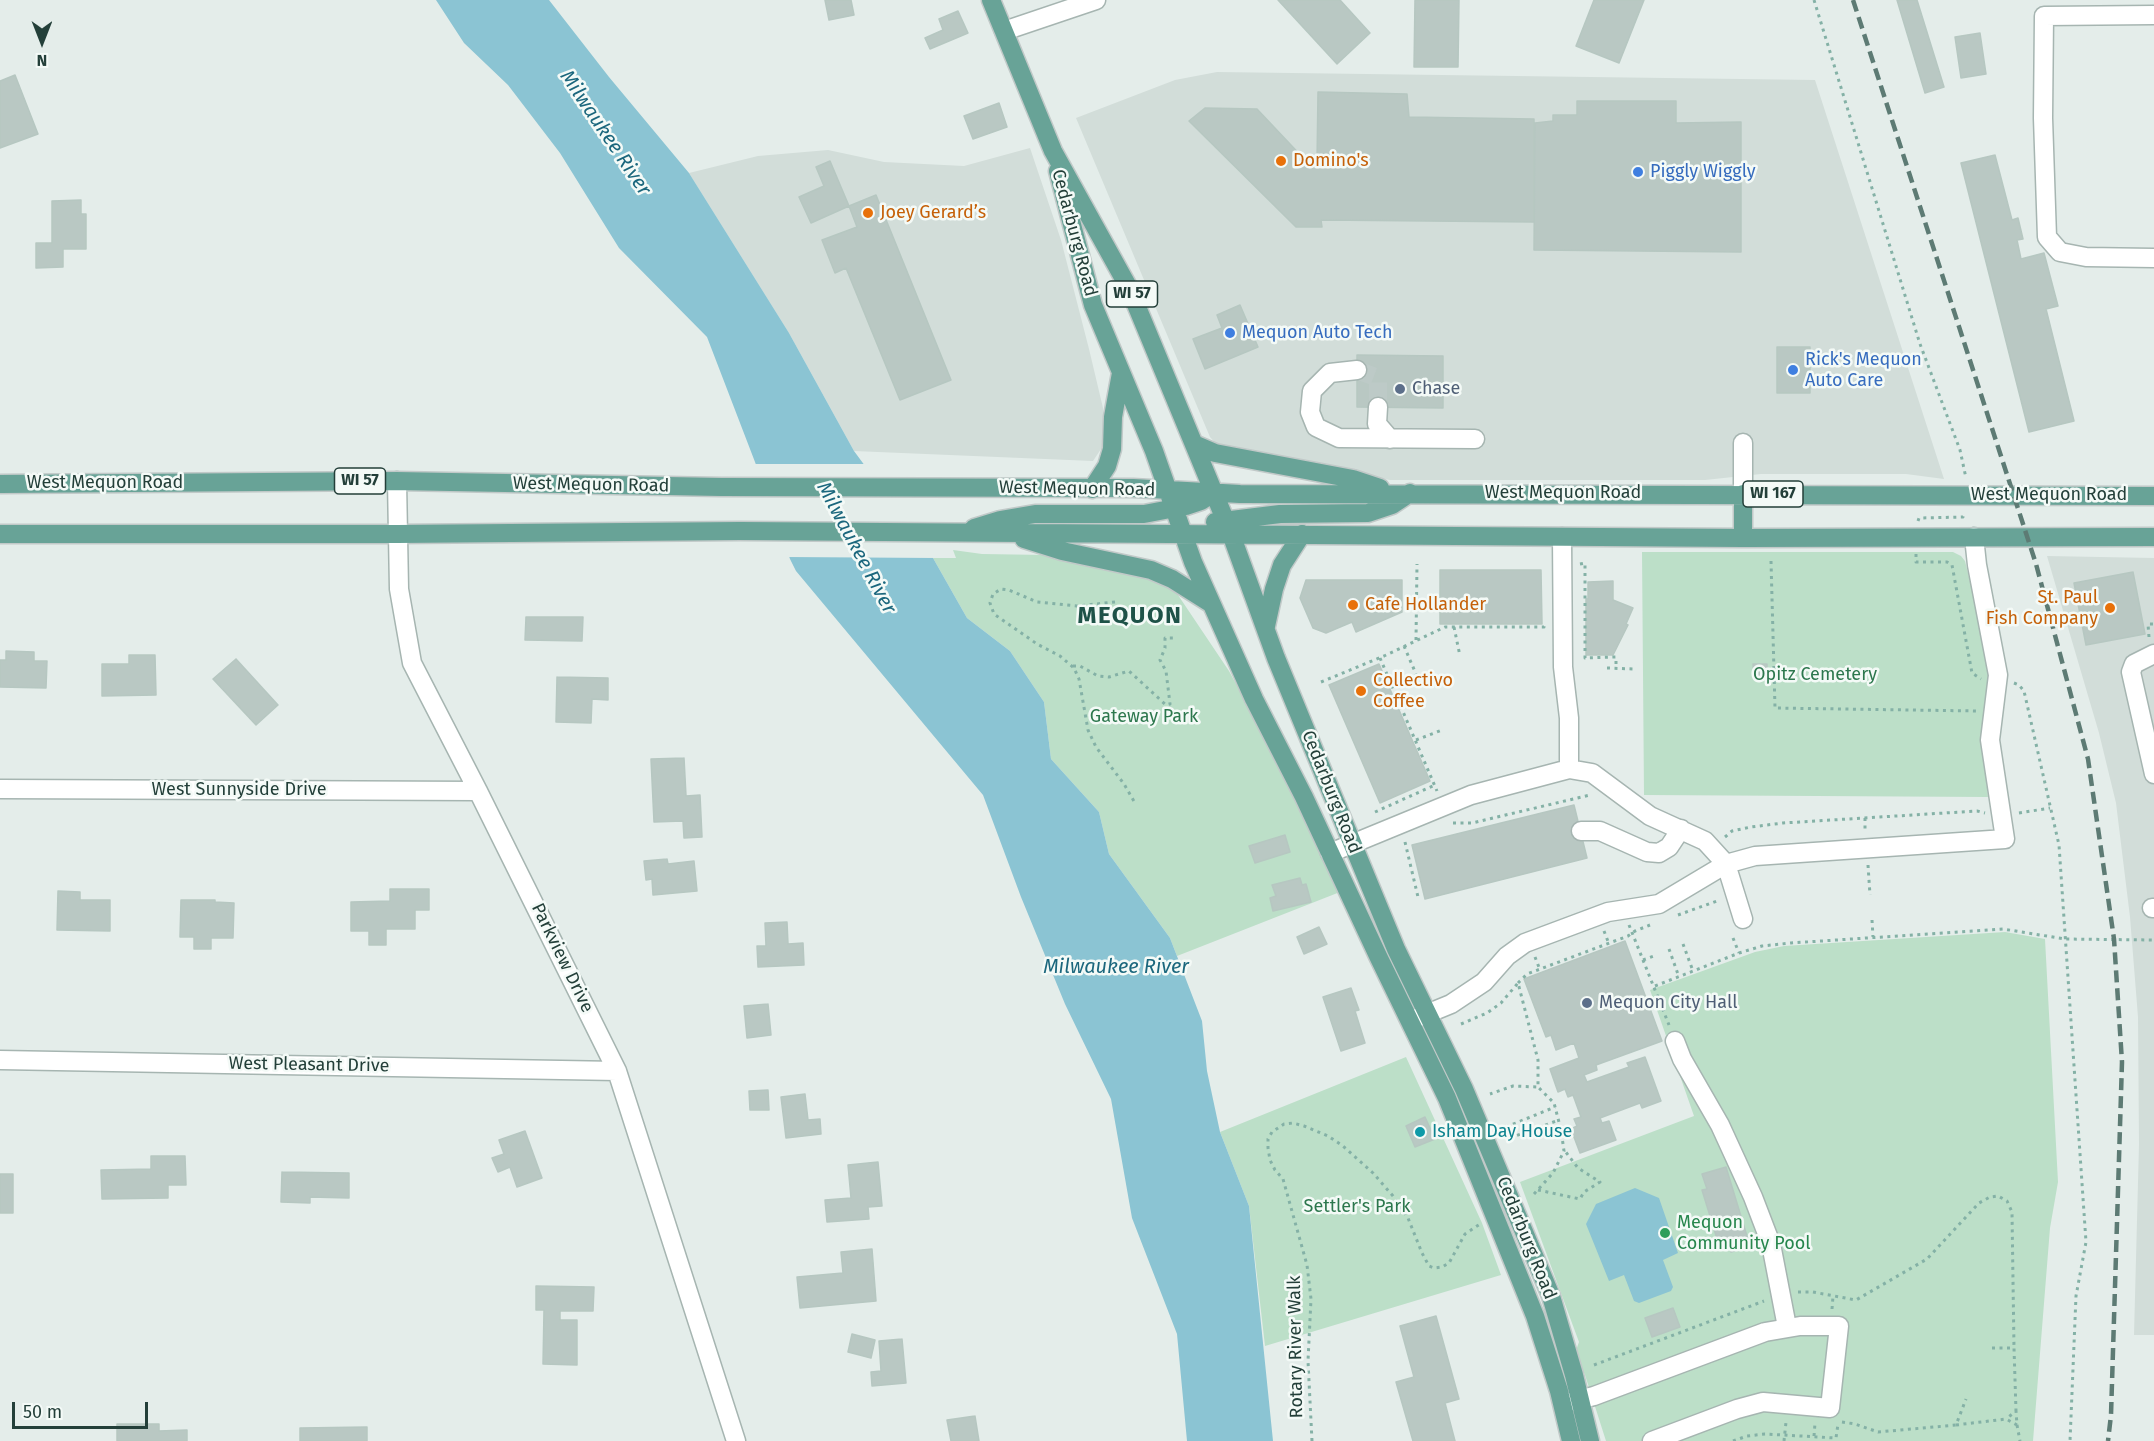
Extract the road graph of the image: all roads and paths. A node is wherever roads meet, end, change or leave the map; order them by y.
1 (991, 0) edge
2 (1096, 0) edge
3 (1814, 0) edge
4 (2154, 15) edge
5 (1004, 31) junction
6 (1053, 151) junction
7 (2154, 258) edge
8 (1357, 370) dead end
9 (1121, 373) junction
10 (1378, 407) tunnel mouth
11 (1381, 439) junction
12 (1475, 439) dead end
13 (1743, 443) dead end
14 (1194, 444) junction
15 (1966, 478) dead end
16 (397, 481) junction
17 (0, 484) edge
18 (1092, 489) junction
19 (1167, 490) junction
20 (1214, 492) junction
21 (1392, 493) junction
22 (1411, 493) junction
23 (1743, 494) junction
24 (2154, 496) edge
25 (1965, 508) dead end
26 (1174, 509) junction
27 (1917, 524) dead end
28 (1228, 527) junction
29 (952, 533) junction
30 (1002, 533) junction
31 (1183, 533) junction
32 (0, 534) edge
33 (397, 534) junction
34 (1302, 534) junction
35 (1562, 537) junction
36 (1974, 537) junction
37 (2154, 537) edge
38 (1743, 538) junction
39 (1916, 553) dead end
40 (1771, 561) dead end
41 (1417, 564) dead end
42 (1572, 564) dead end
43 (1115, 602) dead end
44 (1210, 603) junction
45 (2154, 624) edge
46 (1266, 627) junction
47 (1454, 627) junction
48 (1544, 627) dead end
49 (1175, 638) dead end
50 (1416, 640) junction
51 (1404, 646) junction
52 (2152, 649) edge
53 (1460, 656) dead end
54 (1380, 658) junction
55 (1071, 666) junction
56 (1607, 668) dead end
57 (1616, 668) junction
58 (1633, 669) dead end
59 (1416, 674) dead end
60 (1987, 681) dead end
61 (2009, 681) dead end
62 (1321, 682) dead end
63 (1993, 712) junction
64 (1442, 730) dead end
65 (1416, 740) junction
66 (1569, 769) junction
67 (2154, 773) edge
68 (1435, 785) junction
69 (0, 789) edge
70 (478, 791) junction
71 (1438, 792) dead end
72 (1599, 793) dead end
73 (1135, 803) dead end
74 (2050, 808) junction
75 (1375, 812) dead end
76 (2013, 813) dead end
77 (1989, 814) dead end
78 (1865, 818) junction
79 (1445, 826) dead end
80 (1681, 829) junction
81 (1581, 831) dead end
82 (1866, 836) dead end
83 (1724, 837) dead end
84 (1413, 839) dead end
85 (1353, 844) junction
86 (1330, 853) junction
87 (1868, 860) dead end
88 (1726, 864) junction
89 (1870, 896) dead end
90 (1418, 897) dead end
91 (1717, 901) dead end
92 (1624, 909) junction
93 (1676, 916) dead end
94 (1743, 919) dead end
95 (1872, 920) dead end
96 (1656, 923) dead end
97 (1632, 933) junction
98 (1873, 937) junction
99 (1733, 938) dead end
100 (2065, 939) junction
101 (2154, 940) edge
102 (1683, 944) dead end
103 (1669, 950) dead end
104 (1739, 953) junction
105 (1654, 956) dead end
106 (1643, 960) junction
107 (1694, 971) junction
108 (1679, 976) junction
109 (1518, 983) junction
110 (1655, 986) junction
111 (1428, 1013) junction
112 (1410, 1021) junction
113 (1461, 1024) dead end
114 (1675, 1041) joint
115 (0, 1060) edge
116 (617, 1071) junction
117 (1538, 1087) junction
118 (1490, 1094) dead end
119 (1555, 1107) junction
120 (1558, 1120) junction
121 (1506, 1127) dead end
122 (1510, 1138) dead end
123 (1564, 1151) junction
124 (1538, 1190) junction
125 (1534, 1194) dead end
126 (1482, 1223) dead end
127 (1795, 1292) dead end
128 (1766, 1300) dead end
129 (1787, 1327) junction
130 (1992, 1348) dead end
131 (2014, 1348) junction
132 (1594, 1365) dead end
133 (1966, 1399) dead end
134 (1580, 1400) junction
135 (1562, 1404) junction
136 (2016, 1412) junction
137 (1786, 1418) dead end
138 (2006, 1419) junction
139 (1956, 1425) junction
140 (2017, 1425) junction
141 (1785, 1434) junction
142 (736, 1441) edge
143 (1312, 1441) edge
144 (1571, 1441) edge
145 (1590, 1441) edge
146 (1652, 1441) edge
147 (1733, 1441) edge
148 (1784, 1441) edge
149 (2020, 1441) edge
150 (2070, 1441) edge

1 - 5 main road, Cedarburg Road / WI 57
2 - 5 street
3 - 15 path
4 - 7 street
5 - 6 main road, Cedarburg Road / WI 57
6 - 9 main road, Cedarburg Road / WI 57
6 - 14 main road, Cedarburg Road / WI 57
8 - 11 street
9 - 18 main road
9 - 19 main road, Cedarburg Road / WI 57
10 - 11 street
11 - 12 street
13 - 23 street
14 - 20 main road, Cedarburg Road / WI 57
14 - 21 main road
16 - 17 main road, West Mequon Road / WI 57
16 - 18 main road, West Mequon Road / WI 57
16 - 33 street, Parkview Drive
18 - 19 main road, West Mequon Road / WI 57
19 - 20 main road, West Mequon Road / WI 167
19 - 26 main road, Cedarburg Road
20 - 21 main road, West Mequon Road / WI 167
20 - 26 main road
20 - 28 main road, Cedarburg Road / WI 57
21 - 22 main road, West Mequon Road / WI 167
22 - 23 main road, West Mequon Road / WI 167
22 - 28 main road
23 - 24 main road, West Mequon Road / WI 167
23 - 38 main road
25 - 27 path
26 - 29 main road
26 - 31 main road, Cedarburg Road
28 - 31 main road
28 - 34 main road
28 - 46 main road, Cedarburg Road
29 - 30 main road
29 - 33 main road
30 - 31 main road
30 - 44 main road
31 - 44 main road, Cedarburg Road
32 - 33 main road
33 - 70 street, Parkview Drive
34 - 35 main road
34 - 46 main road
35 - 38 main road
35 - 66 street
36 - 37 main road
36 - 38 main road
36 - 63 street
39 - 60 path
40 - 63 path
41 - 50 path
42 - 57 path
43 - 55 path
44 - 86 main road, Cedarburg Road
45 - 52 path
46 - 85 main road, Cedarburg Road
47 - 48 path
47 - 50 path
47 - 53 path
49 - 55 path
50 - 51 path
51 - 54 path
51 - 59 path
52 - 67 street
54 - 62 path
54 - 65 path
55 - 73 path
56 - 57 path
57 - 58 path
61 - 74 path
63 - 88 street
64 - 65 path
65 - 68 path
66 - 80 street
66 - 85 street
68 - 71 path
68 - 75 path
69 - 70 street, West Sunnyside Drive
70 - 116 street, Parkview Drive
72 - 79 path
74 - 76 path
74 - 100 path
77 - 78 path
78 - 82 path
78 - 83 path
80 - 81 street
80 - 88 street
84 - 90 path
85 - 86 street
85 - 111 main road, Cedarburg Road
86 - 112 main road, Cedarburg Road
87 - 89 path
88 - 92 street
88 - 94 street
91 - 93 path
92 - 97 path
92 - 111 street
95 - 98 path
96 - 97 path
97 - 106 path
97 - 109 path
98 - 100 path
98 - 104 path
99 - 104 path
100 - 101 path
100 - 150 path
102 - 107 path
103 - 108 path
104 - 107 path
105 - 106 path
106 - 110 path
107 - 108 path
108 - 110 path
109 - 113 path
109 - 117 path
110 - 114 path
111 - 112 street
111 - 134 main road, Cedarburg Road
112 - 135 main road, Cedarburg Road
114 - 129 street
115 - 116 street, West Pleasant Drive
116 - 142 street, Parkview Drive
117 - 118 path
117 - 119 path
119 - 120 path
119 - 121 path
120 - 122 path
120 - 123 path
123 - 124 path
123 - 124 path
124 - 125 path
126 - 143 path, Rotary River Walk
127 - 131 path
128 - 132 path
129 - 134 street
129 - 146 street
130 - 131 path
131 - 136 path
133 - 139 path
134 - 135 street
134 - 145 main road, Cedarburg Road
135 - 144 main road, Cedarburg Road
136 - 138 path
136 - 140 path
137 - 141 path
138 - 139 path
138 - 140 path
139 - 141 path
140 - 149 path
141 - 147 path
141 - 148 path

